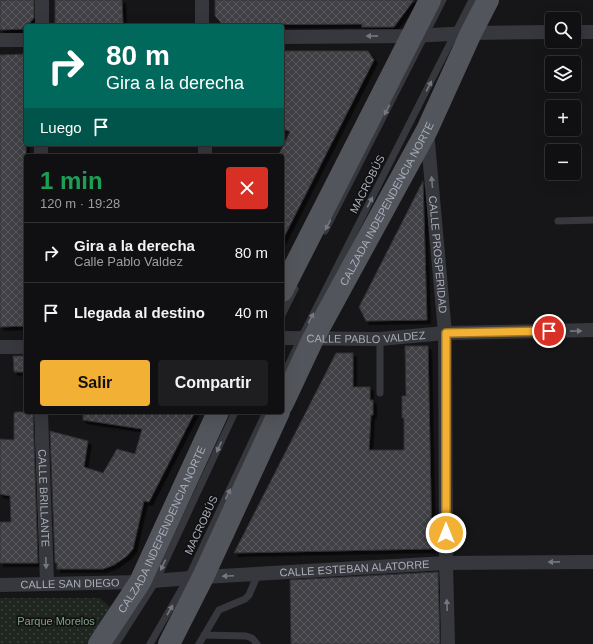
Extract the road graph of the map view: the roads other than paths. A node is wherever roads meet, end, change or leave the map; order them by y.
1 (42, 0) edge
2 (202, 0) edge
3 (430, 0) edge
4 (443, 0) edge
5 (472, 0) edge
6 (488, 0) edge
7 (42, 24) edge
8 (202, 24) edge
9 (545, 32) edge
10 (581, 32) edge
11 (593, 32) edge
12 (463, 34) junction
13 (418, 36) junction
14 (284, 37) edge
15 (0, 40) edge
16 (24, 40) edge
17 (427, 130) junction
18 (593, 220) edge
19 (558, 222) dead end
20 (321, 238) dead end
21 (291, 285) edge
22 (284, 308) edge
23 (593, 330) edge
24 (446, 333) junction
25 (284, 338) edge
26 (307, 338) junction
27 (380, 339) junction
28 (0, 347) edge
29 (24, 347) edge
30 (284, 375) edge
31 (380, 393) dead end
32 (284, 400) edge
33 (41, 414) edge
34 (234, 414) edge
35 (265, 414) edge
36 (278, 414) edge
37 (214, 416) edge
38 (593, 562) edge
39 (446, 563) junction
40 (258, 574) junction
41 (196, 577) junction
42 (148, 582) junction
43 (0, 584) edge
44 (47, 584) junction
45 (204, 635) junction
46 (174, 641) edge
47 (99, 644) edge
48 (116, 644) edge
49 (150, 644) edge
50 (199, 644) edge
51 (257, 644) edge
52 (448, 644) edge

1 - 7 street
2 - 8 street
3 - 13 main road
4 - 13 lane, MACROBÚS
5 - 12 lane, MACROBÚS
6 - 12 main road, CALZADA INDEPENDENCIA NORTE
9 - 12 street
10 - 11 street
12 - 13 street
12 - 17 main road, CALZADA INDEPENDENCIA NORTE
26 -> 12 lane, MACROBÚS
13 -> 14 street
13 -> 20 lane, MACROBÚS
13 - 21 main road
15 - 16 street
24 -> 17 street, CALLE PROSPERIDAD
17 - 26 main road, CALZADA INDEPENDENCIA NORTE
18 - 19 lane
21 - 22 lane
24 -> 23 street, CALLE PABLO VALDEZ
24 - 27 street, CALLE PABLO VALDEZ
24 - 39 street, CALLE PROSPERIDAD
25 - 26 street, CALLE PABLO VALDEZ
26 - 27 street, CALLE PABLO VALDEZ
26 - 30 lane, MACROBÚS
26 - 32 main road, CALZADA INDEPENDENCIA NORTE
27 - 31 lane
28 - 29 street
33 -> 44 street, CALLE BRILLANTE
34 -> 42 lane, MACROBÚS
41 -> 35 lane, MACROBÚS
36 - 41 main road
37 - 42 main road, CALZADA INDEPENDENCIA NORTE
38 -> 39 street, CALLE ESTEBAN ALATORRE
39 - 40 street, CALLE ESTEBAN ALATORRE
52 -> 39 street, CALLE PROSPERIDAD
40 -> 41 street, CALLE ESTEBAN ALATORRE
40 - 45 lane
41 - 42 street, CALLE ESTEBAN ALATORRE
41 - 46 main road
49 -> 41 lane, MACROBÚS
42 - 44 street, CALLE SAN DIEGO
42 - 47 main road, CALZADA INDEPENDENCIA NORTE
42 - 48 lane, MACROBÚS
43 - 44 street, CALLE SAN DIEGO
45 - 50 lane
45 - 51 lane

